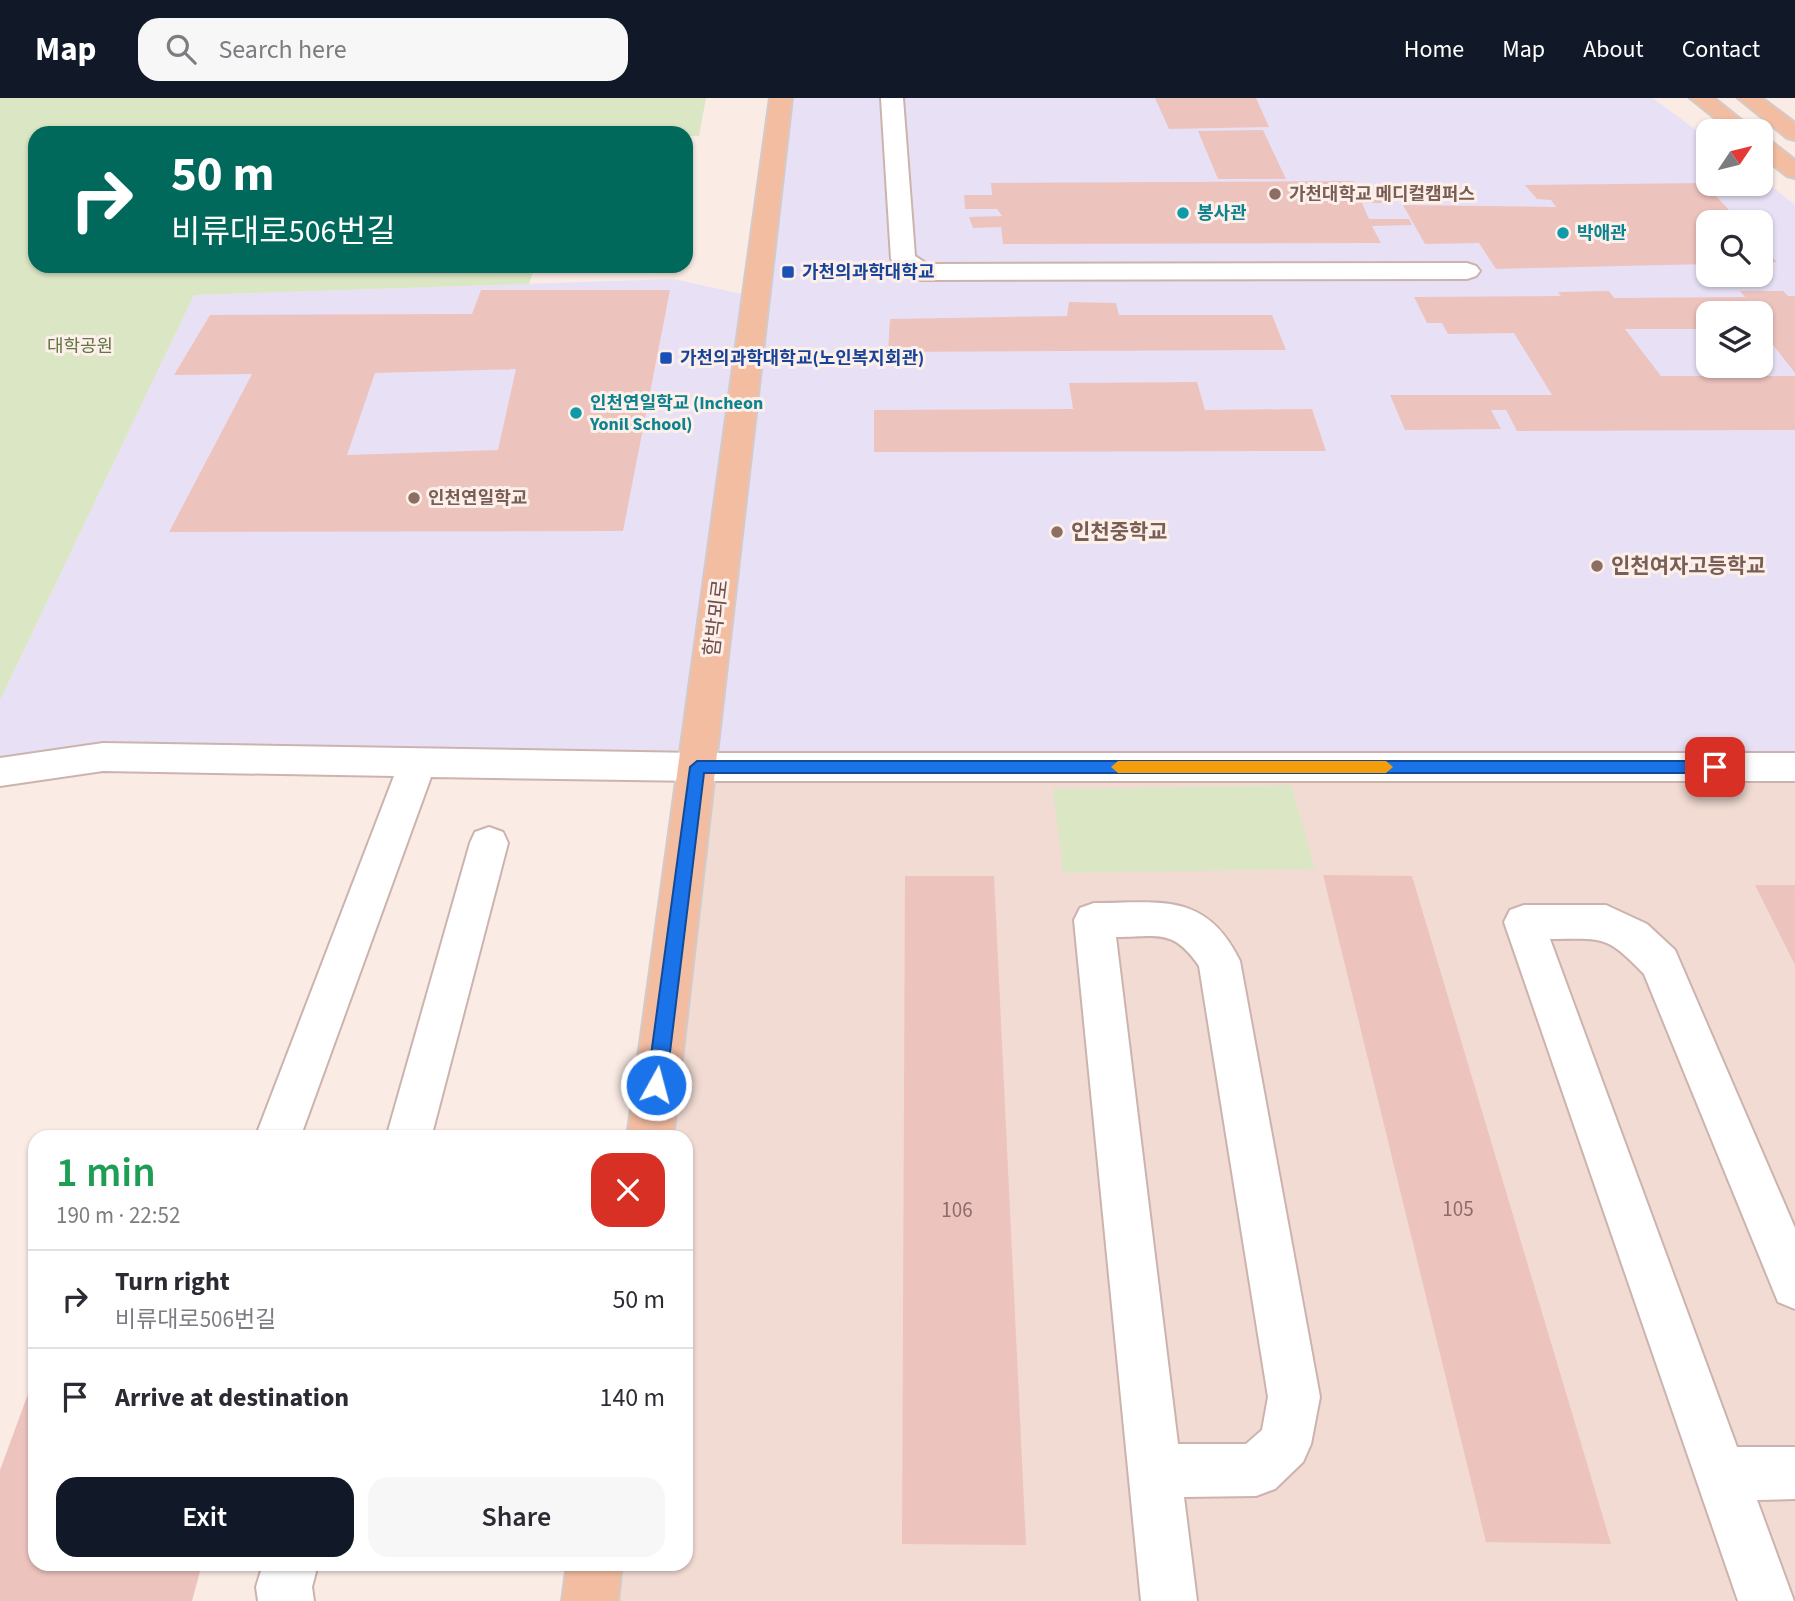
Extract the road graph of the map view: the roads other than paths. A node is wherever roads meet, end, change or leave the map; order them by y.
1 (781, 98) edge
2 (892, 98) edge
3 (1701, 98) edge
4 (1749, 98) edge
5 (1728, 119) edge
6 (1795, 133) edge
7 (1773, 154) edge
8 (1795, 171) edge
9 (1467, 271) dead end
10 (418, 762) junction
11 (697, 767) junction
12 (1795, 767) edge
13 (0, 772) edge
14 (489, 843) dead end
15 (280, 1130) edge
16 (410, 1130) edge
17 (651, 1130) edge
18 (1795, 1285) edge
19 (1154, 1471) junction
20 (1795, 1473) edge
21 (1721, 1474) junction
22 (289, 1571) edge
23 (594, 1571) edge
24 (286, 1601) edge
25 (590, 1601) edge
26 (1168, 1601) edge
27 (1766, 1601) edge

1 - 11 main road, 함박뫼로
2 - 9 street
3 - 5 main road
4 - 6 main road
7 - 8 main road
10 - 11 street
10 - 13 street
10 - 15 street
11 - 12 street
11 - 17 main road, 함박뫼로
14 - 16 street
18 - 21 street
19 - 19 street
19 - 26 street
20 - 21 street
21 - 27 street
22 - 24 street
23 - 25 main road

